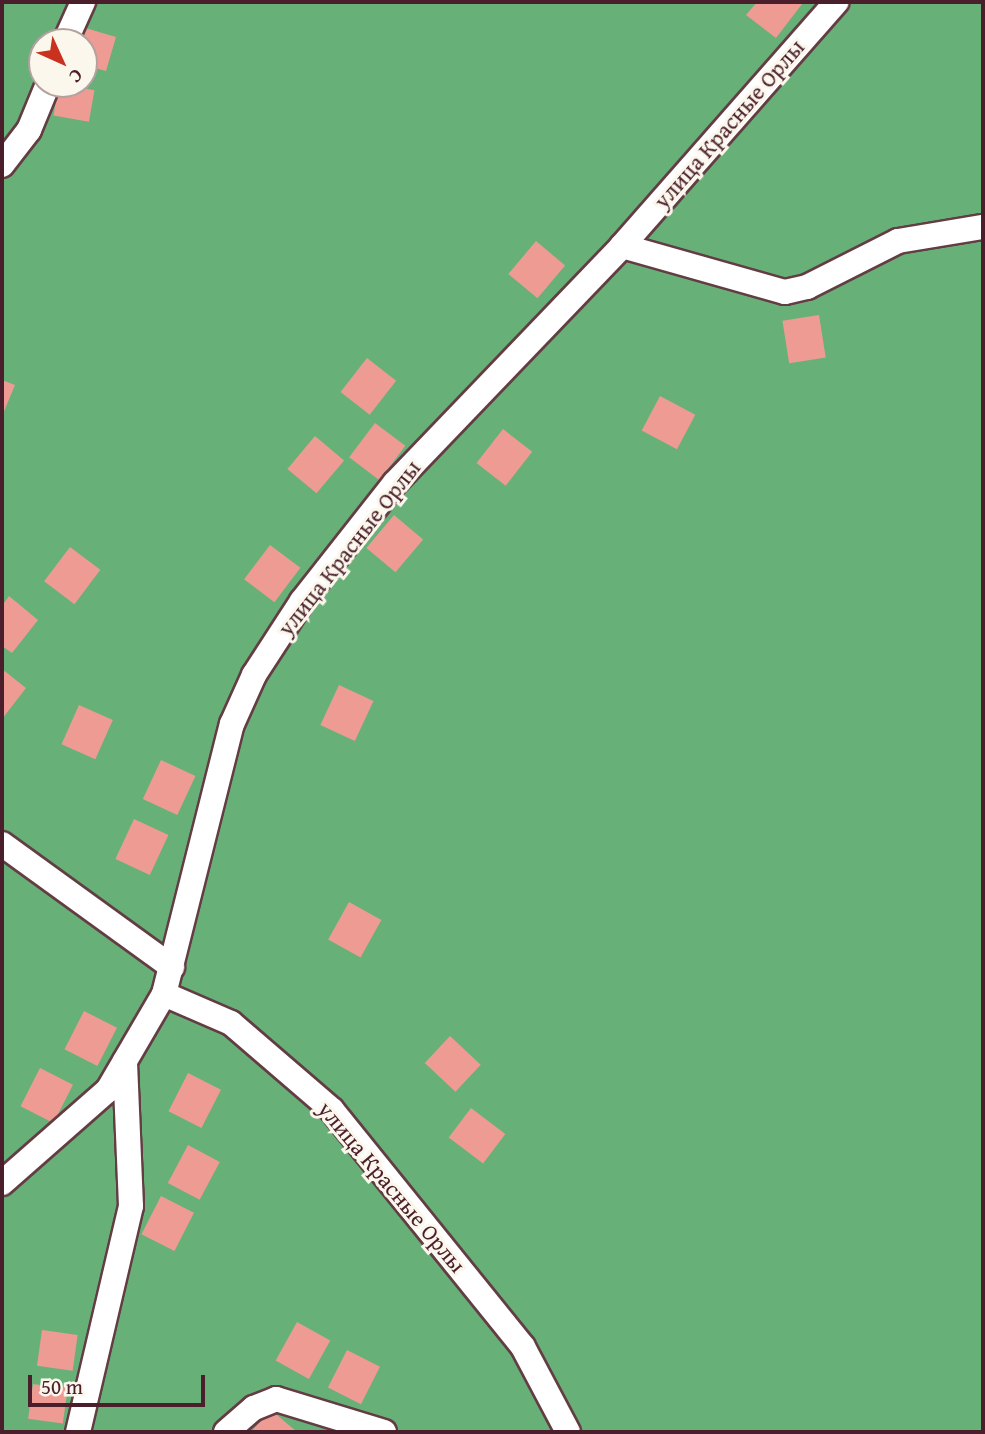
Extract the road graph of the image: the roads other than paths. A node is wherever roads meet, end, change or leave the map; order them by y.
1 (83, 2) edge
2 (835, 2) edge
3 (71, 28) edge
4 (42, 98) edge
5 (2, 165) edge
6 (983, 227) edge
7 (622, 246) junction
8 (2, 844) edge
9 (172, 967) junction
10 (164, 994) junction
11 (125, 1061) junction
12 (2, 1183) edge
13 (78, 1432) edge
14 (226, 1432) edge
15 (384, 1432) edge
16 (568, 1432) edge

1 - 3 street
2 - 7 street, улица Красные Орлы
4 - 5 street
6 - 7 street
7 - 9 street, улица Красные Орлы
8 - 9 street
9 - 10 street, улица Красные Орлы
10 - 11 street, улица Красные Орлы
10 - 16 street, улица Красные Орлы
11 - 12 street, улица Красные Орлы
11 - 13 street
14 - 15 street

